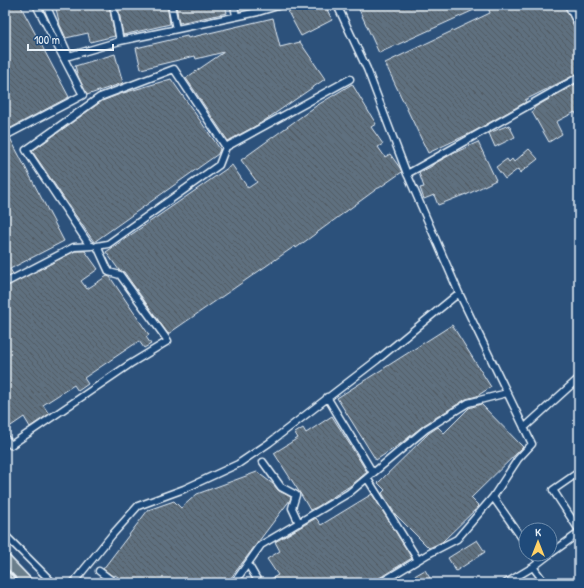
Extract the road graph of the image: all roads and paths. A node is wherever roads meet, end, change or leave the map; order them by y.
1 (36, 5) edge
2 (46, 5) edge
3 (113, 5) edge
4 (171, 5) edge
5 (234, 5) edge
6 (281, 5) edge
7 (337, 5) edge
8 (568, 5) edge
9 (236, 16) junction
10 (579, 26) edge
11 (176, 29) junction
12 (120, 41) junction
13 (579, 77) edge
14 (350, 79) dead end
15 (5, 136) edge
16 (226, 147) junction
17 (407, 174) junction
18 (94, 246) junction
19 (5, 283) edge
20 (459, 294) junction
21 (579, 378) edge
22 (507, 393) junction
23 (327, 397) junction
24 (524, 428) junction
25 (5, 438) edge
26 (263, 462) dead end
27 (579, 472) edge
28 (373, 474) junction
29 (367, 478) junction
30 (493, 497) junction
31 (298, 523) junction
32 (579, 530) edge
33 (518, 533) edge
34 (579, 533) edge
35 (5, 535) edge
36 (558, 548) edge
37 (5, 559) edge
38 (418, 560) junction
39 (539, 562) edge
40 (248, 564) junction
41 (533, 566) junction
42 (99, 571) dead end
43 (5, 576) edge
44 (12, 583) edge
45 (28, 583) edge
46 (53, 583) edge
47 (73, 583) edge
48 (115, 583) edge
49 (234, 583) edge
50 (259, 583) edge
51 (380, 583) edge
52 (506, 583) edge
53 (545, 583) edge

1 - 15 street
2 - 12 street
3 - 12 street
4 - 11 street
5 - 9 street
6 - 9 street
7 - 17 street
8 - 10 street
9 - 11 street
11 - 12 street
13 - 17 street
14 - 16 street
16 - 18 street
16 - 18 street
17 - 20 street
18 - 19 street
18 - 25 street
20 - 22 street
20 - 23 street
21 - 24 street
22 - 24 street
22 - 28 street
23 - 28 street
23 - 47 street
24 - 30 street
26 - 31 street
27 - 32 street
28 - 29 street
29 - 31 street
29 - 38 street
30 - 33 street
30 - 38 street
31 - 40 street
34 - 36 street
35 - 46 street
37 - 45 highway
38 - 51 street
39 - 41 street
40 - 49 street
40 - 50 street
41 - 52 street
41 - 53 street
42 - 48 street
43 - 44 highway

